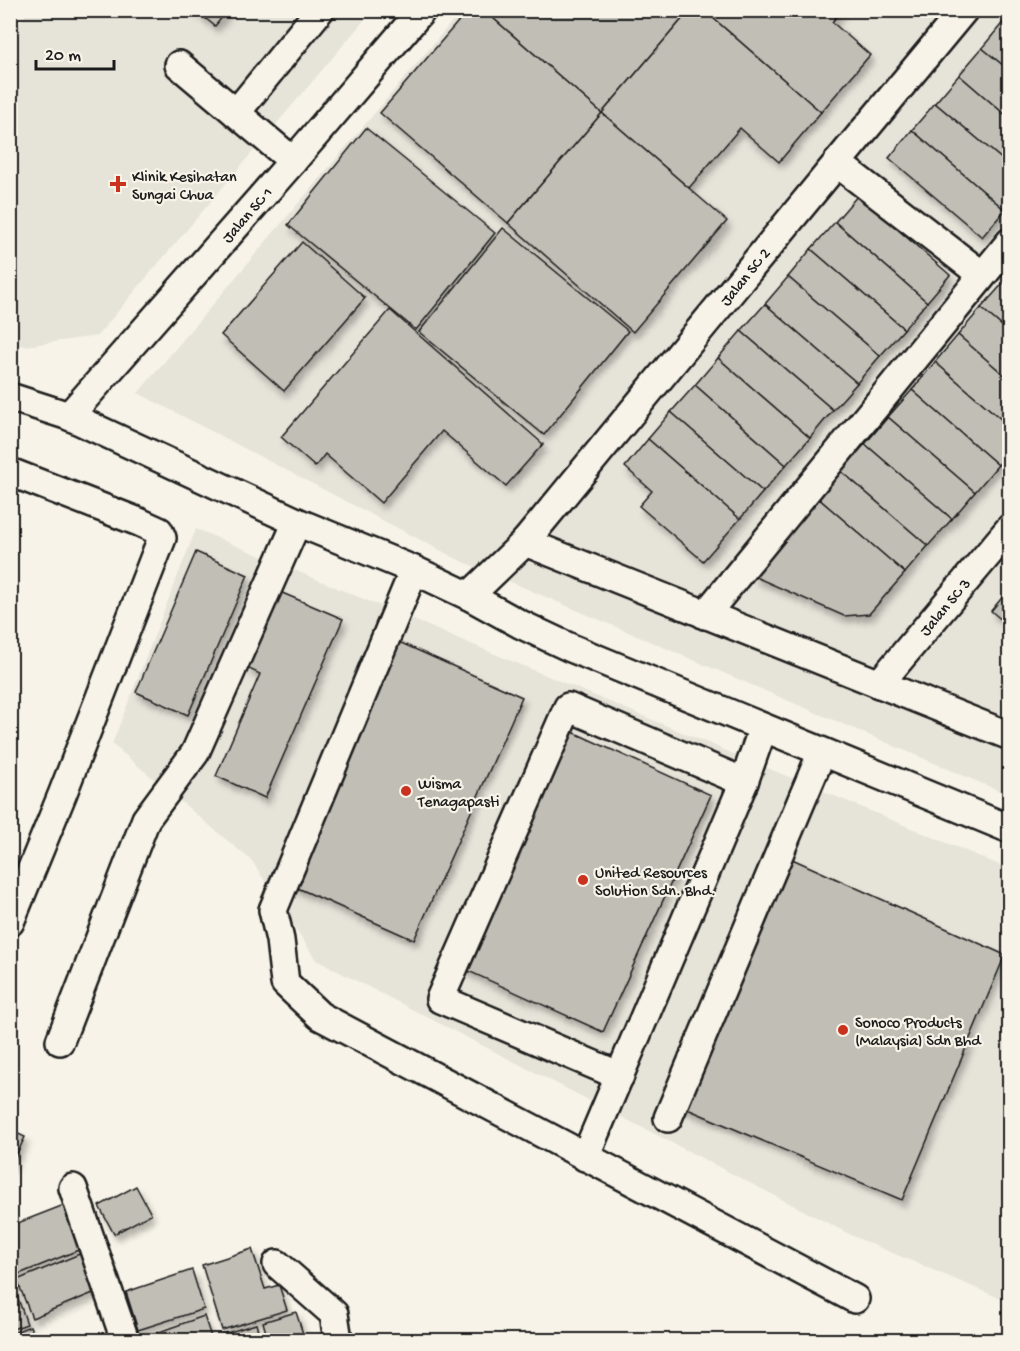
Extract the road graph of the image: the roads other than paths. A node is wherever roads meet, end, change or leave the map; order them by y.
1 (320, 10) edge
2 (422, 10) edge
3 (964, 10) edge
4 (179, 65) dead end
5 (236, 112) junction
6 (293, 161) junction
7 (837, 163) junction
8 (1010, 242) edge
9 (982, 275) junction
10 (10, 397) edge
11 (69, 416) junction
12 (10, 472) edge
13 (297, 522) junction
14 (1010, 528) edge
15 (525, 542) junction
16 (414, 570) junction
17 (469, 596) junction
18 (705, 615) junction
19 (879, 684) junction
20 (763, 728) junction
21 (1010, 736) edge
22 (822, 752) junction
23 (744, 782) junction
24 (1010, 830) edge
25 (10, 922) edge
26 (60, 1041) dead end
27 (620, 1076) junction
28 (668, 1118) dead end
29 (585, 1157) junction
30 (73, 1188) dead end
31 (277, 1263) dead end
32 (855, 1299) dead end
33 (124, 1341) edge
34 (338, 1341) edge

1 - 5 street
2 - 6 street, Jalan SC 1
3 - 7 street, Jalan SC 2
4 - 5 street
5 - 6 street
6 - 11 street, Jalan SC 1
7 - 9 street
7 - 15 street, Jalan SC 2
8 - 9 street
9 - 18 street
10 - 11 street
11 - 13 street
12 - 25 street
13 - 16 street
13 - 26 street
14 - 19 street, Jalan SC 3
15 - 17 street, Jalan SC 2
15 - 18 street
16 - 17 street
16 - 29 street
17 - 20 street
18 - 19 street
19 - 21 street
20 - 22 street
20 - 23 street
22 - 24 street
22 - 28 street
23 - 27 street
23 - 27 street
27 - 29 street
29 - 32 street
30 - 33 street
31 - 34 street

